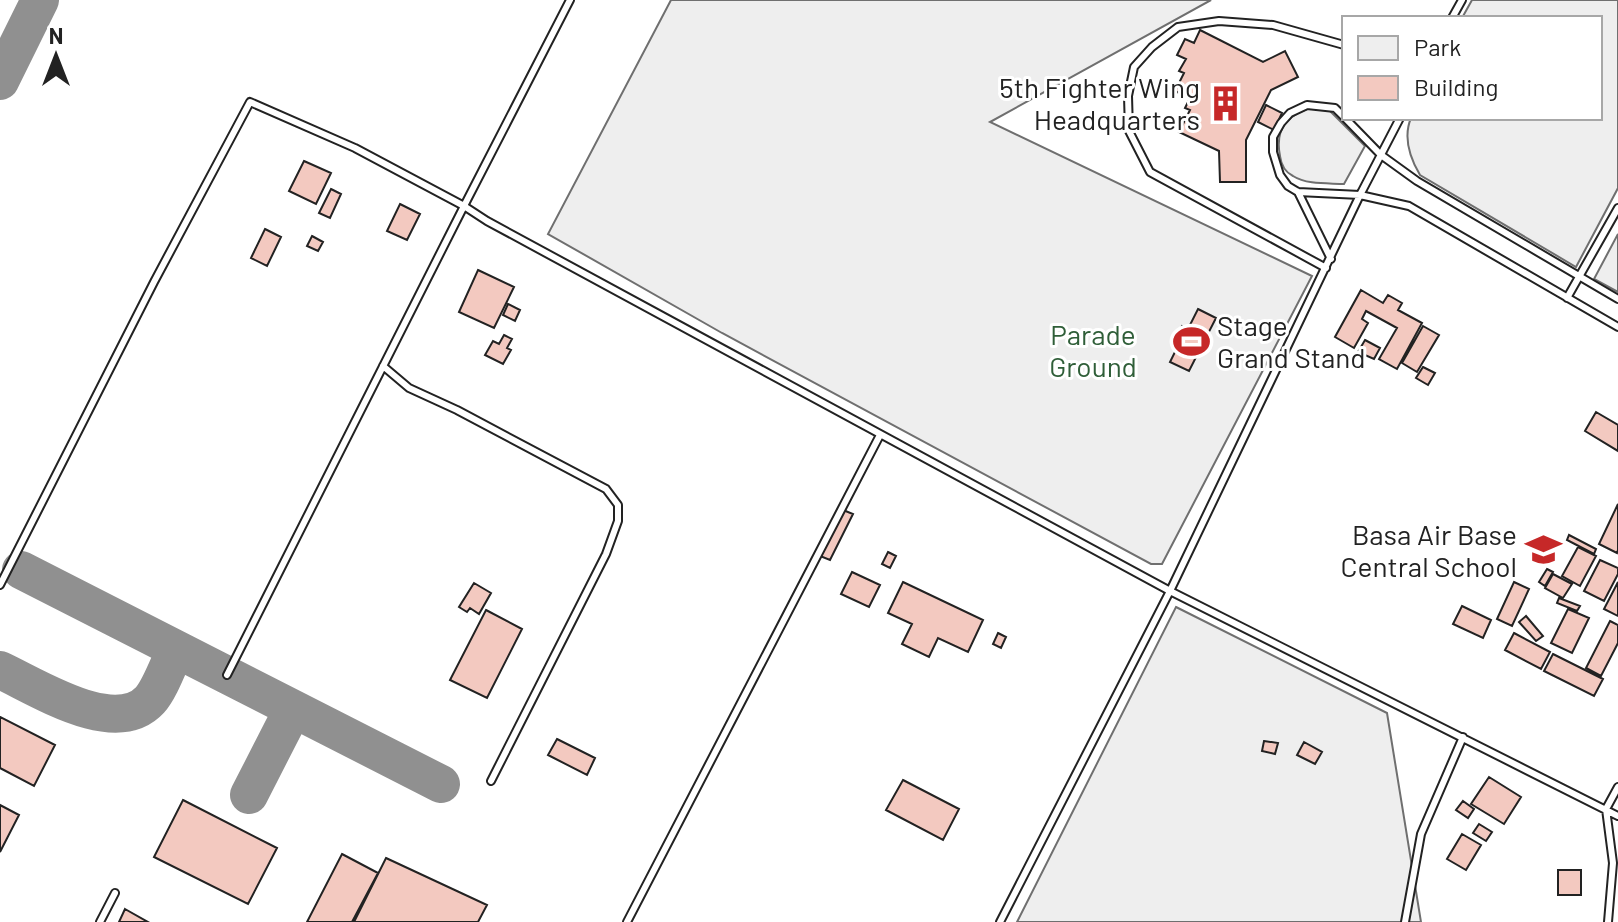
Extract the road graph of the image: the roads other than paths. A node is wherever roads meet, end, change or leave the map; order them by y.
1 (570, 0) edge
2 (1342, 44) edge
3 (1342, 106) edge
4 (1335, 108) junction
5 (1342, 114) edge
6 (1348, 120) edge
7 (1399, 120) edge
8 (1381, 155) junction
9 (1298, 192) junction
10 (1360, 195) junction
11 (464, 206) junction
12 (1618, 208) edge
13 (1331, 259) junction
14 (1326, 268) junction
15 (1580, 276) junction
16 (1567, 298) junction
17 (1618, 299) edge
18 (1618, 327) edge
19 (383, 366) junction
20 (880, 435) junction
21 (0, 585) edge
22 (1170, 591) junction
23 (227, 675) dead end
24 (1463, 737) junction
25 (491, 781) dead end
26 (1618, 787) edge
27 (1606, 809) junction
28 (1618, 816) edge
29 (115, 893) dead end
30 (100, 922) edge
31 (627, 922) edge
32 (1000, 922) edge
33 (1405, 922) edge
34 (1608, 922) edge

1 - 11 lane
2 - 14 lane
3 - 4 lane
4 - 5 lane
4 - 9 lane
6 - 8 lane
7 - 8 lane
8 - 10 lane
8 - 15 lane
9 - 10 lane
9 - 13 lane
10 - 13 lane
10 - 16 lane
11 - 19 lane
11 - 20 lane
11 - 21 lane
12 - 15 lane
13 - 14 lane
14 - 22 lane
15 - 16 lane
15 - 17 lane
16 - 18 lane
19 - 23 lane
19 - 25 lane
20 - 22 lane
20 - 31 lane
22 - 24 lane
22 - 32 lane
24 - 27 lane
24 - 33 lane
26 - 27 lane
27 - 28 lane
27 - 34 lane
29 - 30 lane

